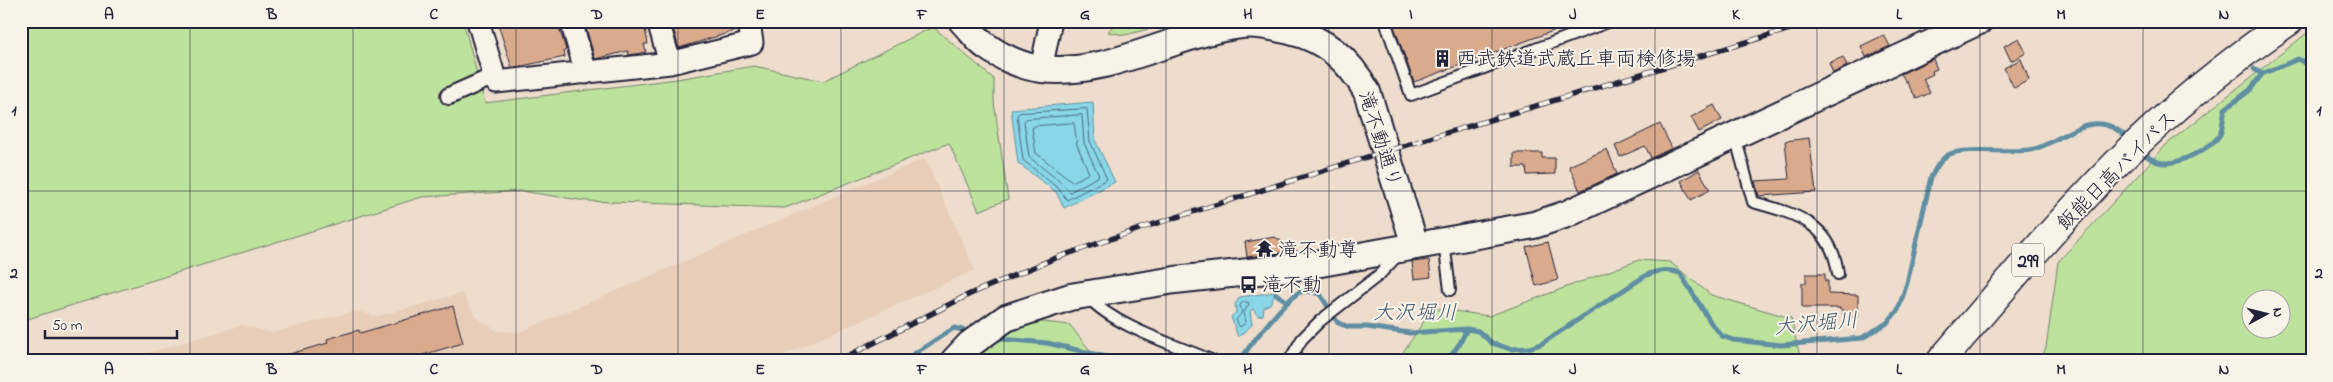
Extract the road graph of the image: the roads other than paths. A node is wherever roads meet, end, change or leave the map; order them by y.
1 (478, 21) edge
2 (571, 21) edge
3 (658, 21) edge
4 (748, 21) edge
5 (962, 21) edge
6 (1051, 21) edge
7 (1385, 21) edge
8 (1611, 21) edge
9 (1979, 21) edge
10 (2289, 21) edge
11 (670, 63) junction
12 (1041, 69) junction
13 (586, 73) junction
14 (494, 76) junction
15 (449, 96) dead end
16 (1734, 136) junction
17 (1444, 241) junction
18 (1410, 246) junction
19 (1838, 274) dead end
20 (1450, 290) dead end
21 (1085, 294) junction
22 (954, 361) edge
23 (1213, 361) edge
24 (1289, 361) edge
25 (1941, 361) edge

1 - 14 street
2 - 13 street
3 - 11 street
4 - 11 street
5 - 12 street, 滝不動通り
6 - 12 street
7 - 8 lane
9 - 16 street
10 - 25 highway, 飯能日高バイパス / 299
11 - 13 street
12 - 18 street, 滝不動通り
13 - 14 street
14 - 15 street
16 - 17 street
16 - 19 lane
17 - 18 street
17 - 20 lane
18 - 21 street
18 - 24 lane
21 - 22 street
21 - 23 lane

